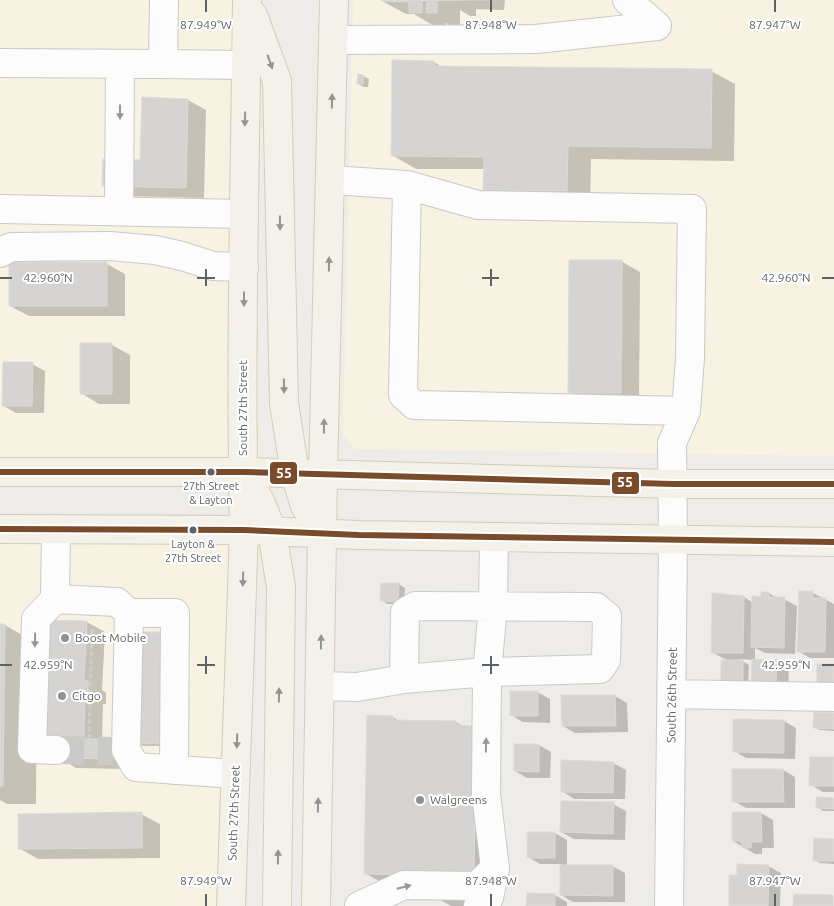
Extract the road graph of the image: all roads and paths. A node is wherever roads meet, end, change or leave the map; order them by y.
1 (164, 0) edge
2 (247, 0) edge
3 (334, 0) edge
4 (627, 0) edge
5 (334, 40) junction
6 (0, 62) edge
7 (120, 64) junction
8 (162, 64) junction
9 (246, 65) junction
10 (331, 180) junction
11 (407, 185) junction
12 (0, 209) edge
13 (119, 211) junction
14 (244, 214) junction
15 (0, 253) edge
16 (244, 268) junction
17 (686, 411) junction
18 (0, 472) edge
19 (243, 472) junction
20 (295, 474) junction
21 (323, 475) junction
22 (673, 484) junction
23 (834, 484) edge
24 (0, 529) edge
25 (56, 530) junction
26 (244, 530) junction
27 (272, 531) junction
28 (323, 534) junction
29 (494, 537) junction
30 (673, 540) junction
31 (834, 542) edge
32 (55, 599) junction
33 (493, 607) junction
34 (129, 613) junction
35 (92, 620) dead end
36 (487, 672) junction
37 (404, 679) junction
38 (320, 686) junction
39 (672, 694) junction
40 (834, 697) edge
41 (89, 739) dead end
42 (56, 750) tunnel mouth
43 (174, 770) junction
44 (235, 774) junction
45 (495, 868) junction
46 (231, 906) edge
47 (277, 906) edge
48 (316, 906) edge
49 (359, 906) edge
50 (478, 906) edge
51 (669, 906) edge

1 - 8 street
2 - 9 main road, South 27th Street
2 -> 20 main road
3 - 5 main road
4 - 5 street
10 -> 5 main road
6 - 7 street
7 - 8 street
7 -> 13 street
8 - 9 street
9 -> 14 main road, South 27th Street
10 - 11 street
21 -> 10 main road
11 - 17 street, South 26th Street
11 - 17 street
12 - 13 street
13 - 14 street
14 - 16 main road, South 27th Street
15 - 16 street
16 -> 19 main road, South 27th Street
17 - 22 street, South 26th Street
18 - 19 main road
19 - 20 main road
19 - 26 main road, South 27th Street
19 - 27 main road
20 - 21 main road
20 - 28 main road
21 - 22 main road
21 - 28 main road
22 - 23 main road
22 - 30 street, South 26th Street
24 - 25 main road
25 - 26 main road
25 - 32 street
26 - 27 main road
26 -> 44 main road, South 27th Street
27 - 28 main road
47 -> 27 main road
28 - 29 main road
38 -> 28 main road
29 - 30 main road
29 - 33 street
30 - 31 main road
30 - 39 street, South 26th Street
32 - 34 street
32 -> 42 street
33 - 36 street
33 - 36 street
33 - 37 street
34 - 43 street
34 - 43 street
35 - 41 path
36 - 37 street
45 -> 36 street
37 - 38 street
48 -> 38 main road
39 - 40 street
39 - 51 street, South 26th Street
43 - 44 street
44 - 46 main road, South 27th Street
49 -> 45 street
45 - 50 street

